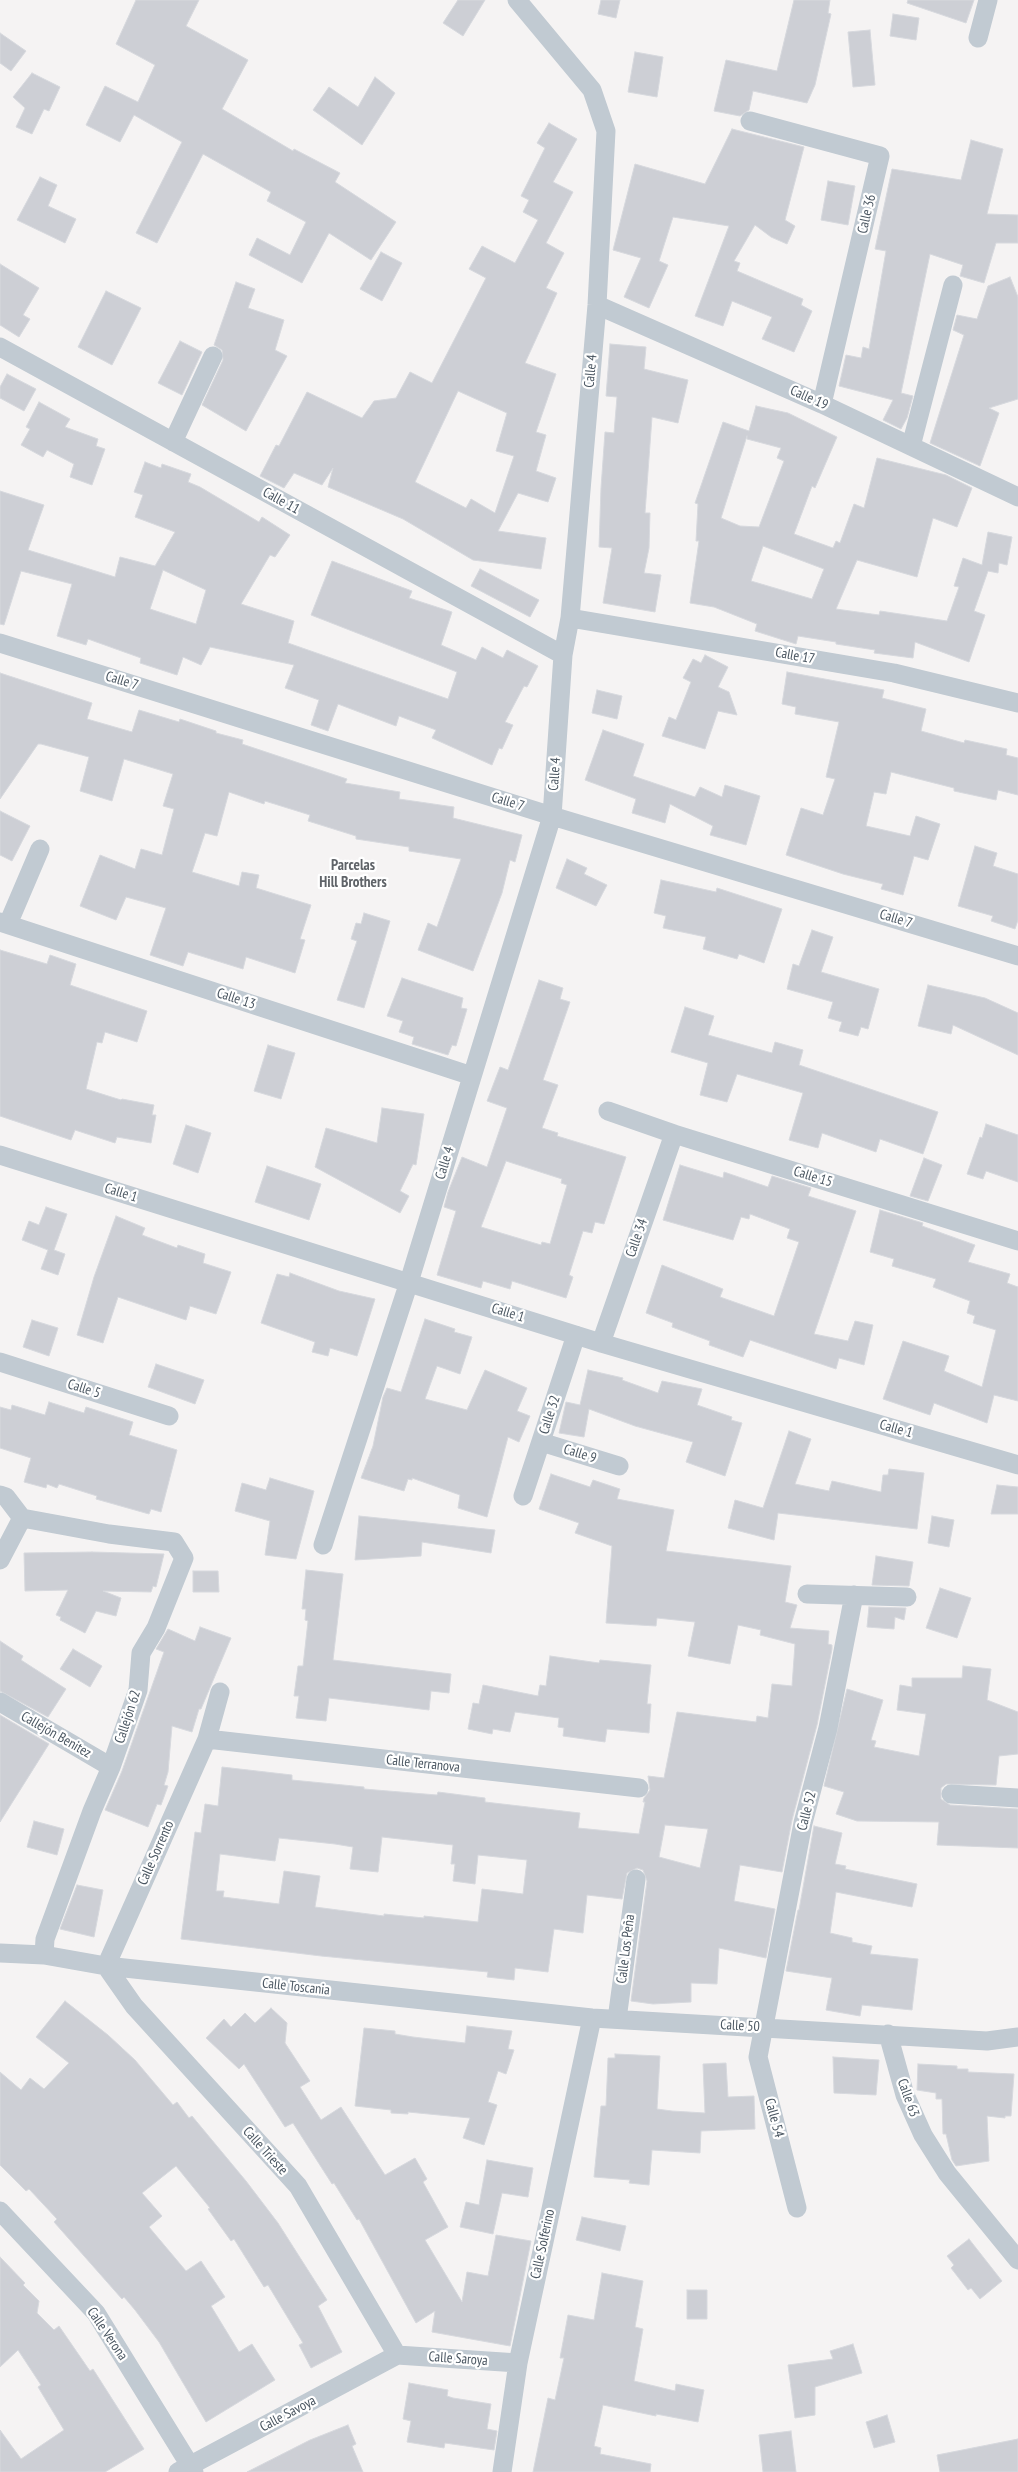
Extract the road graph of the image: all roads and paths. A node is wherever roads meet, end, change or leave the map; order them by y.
1 (518, 0) edge
2 (988, 0) edge
3 (978, 38) dead end
4 (750, 120) dead end
5 (953, 285) dead end
6 (597, 305) junction
7 (0, 347) edge
8 (213, 356) dead end
9 (822, 404) junction
10 (173, 442) junction
11 (911, 446) junction
12 (1018, 497) edge
13 (570, 618) junction
14 (0, 643) edge
15 (563, 655) junction
16 (1018, 702) edge
17 (552, 816) junction
18 (40, 849) dead end
19 (4, 923) edge
20 (1018, 956) edge
21 (472, 1076) junction
22 (608, 1111) dead end
23 (674, 1134) junction
24 (0, 1155) edge
25 (1018, 1241) edge
26 (409, 1282) junction
27 (576, 1335) junction
28 (601, 1343) junction
29 (0, 1362) edge
30 (169, 1416) dead end
31 (541, 1442) junction
32 (1018, 1465) edge
33 (619, 1466) dead end
34 (0, 1495) edge
35 (523, 1496) dead end
36 (22, 1518) junction
37 (323, 1545) dead end
38 (0, 1560) edge
39 (808, 1594) dead end
40 (854, 1595) junction
41 (907, 1597) dead end
42 (220, 1692) dead end
43 (0, 1702) edge
44 (207, 1739) junction
45 (111, 1767) junction
46 (639, 1788) dead end
47 (951, 1794) dead end
48 (1018, 1798) edge
49 (636, 1880) dead end
50 (0, 1953) edge
51 (44, 1956) junction
52 (106, 1966) junction
53 (592, 2018) junction
54 (617, 2020) junction
55 (762, 2028) junction
56 (888, 2034) junction
57 (1018, 2037) edge
58 (797, 2208) dead end
59 (0, 2211) edge
60 (1018, 2260) edge
61 (397, 2355) junction
62 (518, 2363) junction
63 (188, 2470) edge
64 (502, 2472) edge

1 - 6 street, Calle 4
2 - 3 street
4 - 9 street, Calle 36
5 - 11 street
6 - 9 street, Calle 19
6 - 13 street, Calle 4
7 - 10 street, Calle 11
8 - 10 street
9 - 11 street, Calle 19
10 - 15 street, Calle 11
11 - 12 street, Calle 19
13 - 15 street, Calle 4
13 - 16 street, Calle 17
14 - 17 street, Calle 7
15 - 17 street, Calle 4
17 - 20 street, Calle 7
17 - 21 street, Calle 4
18 - 19 street
19 - 21 street, Calle 13
21 - 26 street, Calle 4
22 - 23 street, Calle 15
23 - 25 street, Calle 15
23 - 28 street, Calle 34
24 - 26 street, Calle 1
26 - 27 street, Calle 1
26 - 37 street, Calle 4
27 - 28 street, Calle 1
27 - 31 street, Calle 32
28 - 32 street, Calle 1
29 - 30 street, Calle 5
31 - 33 street, Calle 9
31 - 35 street, Calle 32
34 - 36 street
36 - 38 street
36 - 45 street, Callejón 62
39 - 40 street
40 - 41 street
40 - 55 street, Calle 52
42 - 44 street, Calle Sorrento
43 - 45 street, Callejón Benitez
44 - 46 street, Calle Terranova
44 - 52 street, Calle Sorrento
45 - 51 street, Callejón 62
47 - 48 street
49 - 54 street, Calle Los Peña
50 - 51 street, Calle Toscania
51 - 52 street, Calle Toscania
52 - 53 street, Calle Toscania
52 - 61 street, Calle Trieste
53 - 54 street, Calle 50
53 - 62 street, Calle Solferino
54 - 55 street, Calle 50
55 - 56 street, Calle 50
55 - 58 street, Calle 54
56 - 57 street
56 - 60 street, Calle 63
59 - 63 street, Calle Verona
61 - 62 street, Calle Saroya
61 - 63 street, Calle Savoya
62 - 64 street, Calle Solferino

